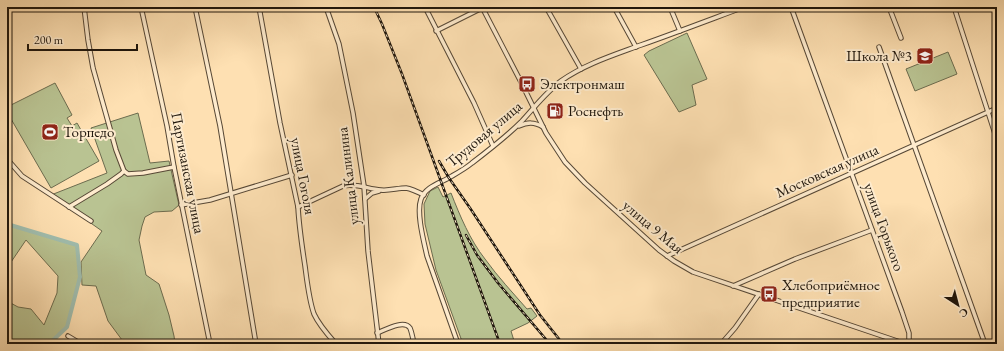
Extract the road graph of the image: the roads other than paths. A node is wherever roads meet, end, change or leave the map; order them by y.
1 (84, 7) edge
2 (141, 7) edge
3 (195, 7) edge
4 (259, 7) edge
5 (326, 7) edge
6 (425, 7) edge
7 (483, 7) edge
8 (546, 7) edge
9 (614, 7) edge
10 (670, 7) edge
11 (744, 7) edge
12 (791, 7) edge
13 (889, 7) edge
14 (954, 7) edge
15 (735, 8) edge
16 (436, 31) junction
17 (680, 31) junction
18 (901, 38) dead end
19 (636, 47) junction
20 (879, 47) dead end
21 (581, 70) junction
22 (534, 108) junction
23 (997, 108) edge
24 (988, 112) junction
25 (514, 128) junction
26 (544, 128) junction
27 (997, 140) edge
28 (914, 145) junction
29 (493, 146) junction
30 (7, 159) edge
31 (174, 167) junction
32 (124, 171) junction
33 (851, 173) junction
34 (292, 175) junction
35 (364, 186) junction
36 (382, 190) junction
37 (231, 194) junction
38 (424, 195) junction
39 (365, 199) junction
40 (181, 205) junction
41 (69, 207) junction
42 (298, 207) junction
43 (91, 221) dead end
44 (872, 230) junction
45 (667, 256) junction
46 (733, 286) junction
47 (759, 294) junction
48 (378, 333) junction
49 (68, 336) dead end
50 (83, 344) edge
51 (210, 344) edge
52 (256, 344) edge
53 (336, 344) edge
54 (379, 344) edge
55 (414, 344) edge
56 (458, 344) edge
57 (722, 344) edge
58 (908, 344) edge
59 (984, 344) edge

1 - 32 street
2 - 31 street, Партизанская улица
3 - 37 street
4 - 34 street, улица Гоголя
5 - 35 street, улица Калинина
6 - 16 street
7 - 16 street
7 - 22 street, улица 9 Мая
8 - 21 street
9 - 19 street
10 - 17 street
11 - 15 street, Трудовая улица
12 - 33 street, улица Горького
13 - 18 street
14 - 24 street
15 - 17 street, Трудовая улица
16 - 29 street
17 - 19 street, Трудовая улица
19 - 21 street, Трудовая улица
20 - 28 street
21 - 22 street, Трудовая улица
22 - 25 street, Трудовая улица
22 - 26 street, улица 9 Мая
23 - 24 street, Московская улица
24 - 27 street
24 - 28 street, Московская улица
25 - 26 street
25 - 29 street, Трудовая улица
26 - 45 street, улица 9 Мая
28 - 33 street, Московская улица
28 - 59 street
29 - 38 street, Трудовая улица
30 - 41 street
31 - 32 street
31 - 40 street, Партизанская улица
32 - 41 street
33 - 44 street, улица Горького
33 - 45 street, Московская улица
34 - 37 street
34 - 42 street, улица Гоголя
35 - 36 street
35 - 39 street, улица Калинина
35 - 42 street
36 - 38 street
36 - 39 street
37 - 40 street
37 - 52 street
38 - 56 street
39 - 48 street, улица Калинина
40 - 51 street, Партизанская улица
41 - 43 street
42 - 53 street, улица Гоголя
44 - 46 street
44 - 58 street, улица Горького
45 - 46 street, улица 9 Мая
46 - 47 street, улица 9 Мая
47 - 57 street
47 - 58 street, улица 9 Мая
48 - 54 street, улица Калинина
48 - 55 street
49 - 50 street

